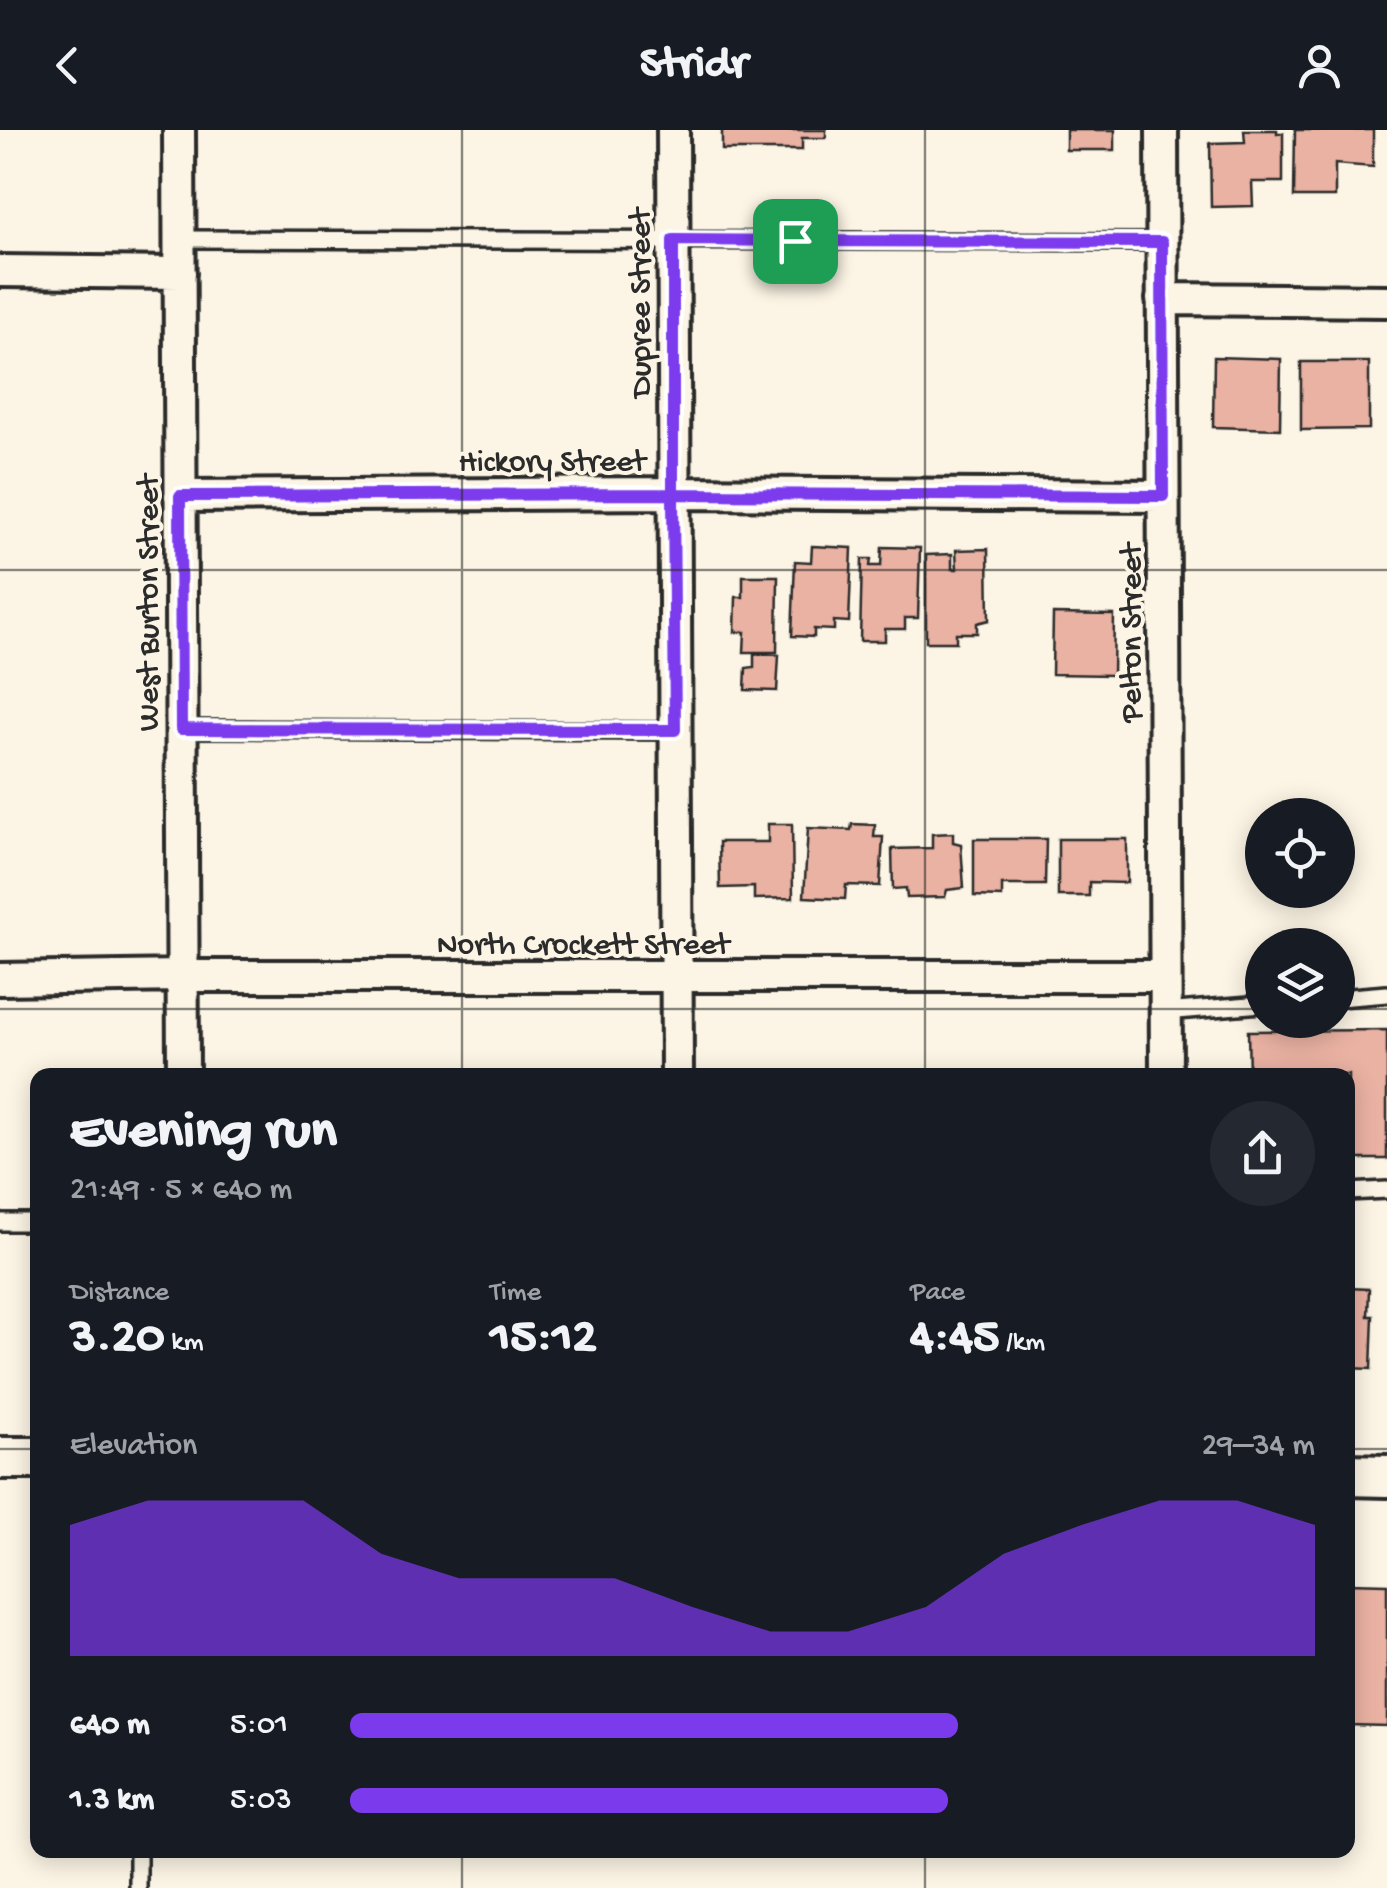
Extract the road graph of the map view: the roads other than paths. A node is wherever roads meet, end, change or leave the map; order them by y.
1 (179, 130) edge
2 (673, 130) edge
3 (1162, 130) edge
4 (179, 239) junction
5 (673, 240) junction
6 (1162, 242) junction
7 (0, 271) edge
8 (180, 273) junction
9 (1162, 299) junction
10 (1387, 301) edge
11 (673, 494) junction
12 (180, 496) junction
13 (1163, 496) junction
14 (181, 729) junction
15 (675, 730) junction
16 (182, 976) junction
17 (1165, 976) junction
18 (676, 977) junction
19 (0, 979) edge
20 (1387, 994) edge
21 (1355, 997) edge
22 (1245, 1005) edge
23 (1166, 1012) junction
24 (183, 1068) edge
25 (677, 1068) edge
26 (1166, 1068) edge
27 (1387, 1190) edge
28 (1355, 1192) edge
29 (0, 1222) edge
30 (30, 1222) edge
31 (0, 1458) edge
32 (30, 1458) edge
33 (1355, 1475) edge
34 (1387, 1476) edge
35 (138, 1858) edge
36 (138, 1888) edge

1 - 4 street, West Burton Street
2 - 5 street, Dupree Street
3 - 6 street, Pelton Street
4 - 5 lane
4 - 8 street, West Burton Street
5 - 6 lane
5 - 11 street, Dupree Street
6 - 9 street, Pelton Street
7 - 8 street
8 - 12 street, West Burton Street
9 - 10 street
9 - 13 street, Pelton Street
11 - 12 street, Hickory Street
11 - 13 street, Hickory Street
11 - 15 street, Dupree Street
12 - 14 street, West Burton Street
13 - 17 street, Pelton Street
14 - 15 lane
14 - 16 street, West Burton Street
15 - 18 street, Dupree Street
16 - 18 street, North Crockett Street
16 - 19 street, North Crockett Street
16 - 24 street, West Burton Street
17 - 18 street, North Crockett Street
17 - 23 street, Pelton Street
18 - 25 street, Dupree Street
20 - 21 lane
22 - 23 lane
23 - 26 street, Pelton Street
27 - 28 lane
29 - 30 lane
31 - 32 main road
33 - 34 main road
35 - 36 lane

